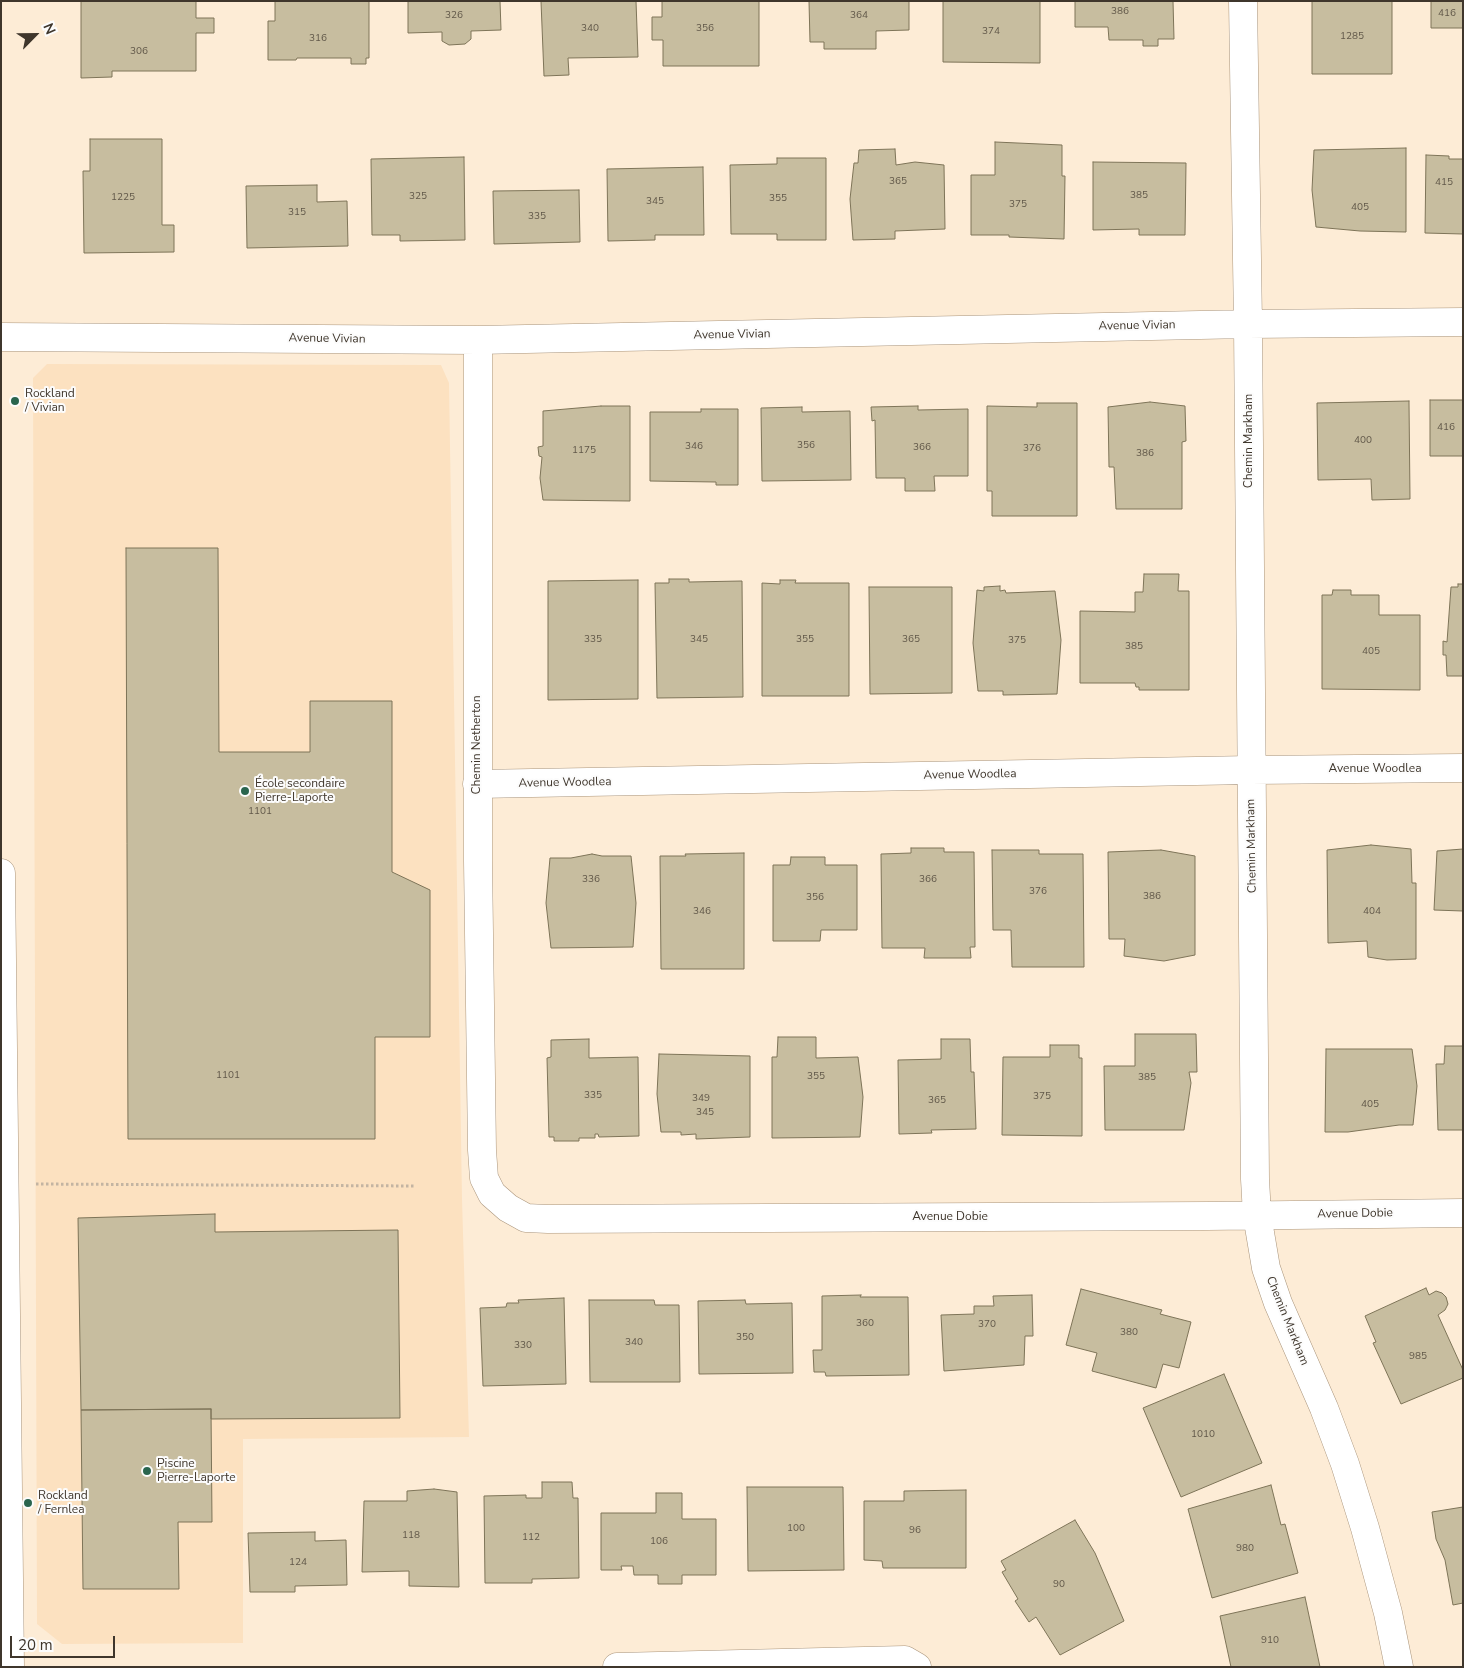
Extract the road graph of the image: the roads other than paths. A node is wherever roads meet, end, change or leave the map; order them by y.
1 (1243, 1) edge
2 (1463, 322) edge
3 (1248, 324) junction
4 (1, 337) edge
5 (478, 340) junction
6 (1463, 768) edge
7 (1252, 770) junction
8 (478, 784) junction
9 (1, 873) edge
10 (482, 1150) joint
11 (1463, 1213) edge
12 (1257, 1215) junction
13 (10, 1667) edge
14 (617, 1667) edge
15 (917, 1667) edge
16 (1399, 1667) edge

1 - 3 street, Chemin Markham
2 - 3 street, Avenue Vivian
3 - 5 street, Avenue Vivian
3 - 7 street, Chemin Markham
4 - 5 street, Avenue Vivian
5 - 8 street, Chemin Netherton
6 - 7 street, Avenue Woodlea
7 - 8 street, Avenue Woodlea
7 - 12 street, Chemin Markham
8 - 10 street, Chemin Netherton
9 - 13 street
10 - 12 street, Avenue Dobie
11 - 12 street, Avenue Dobie
12 - 16 street, Chemin Markham
14 - 15 street

